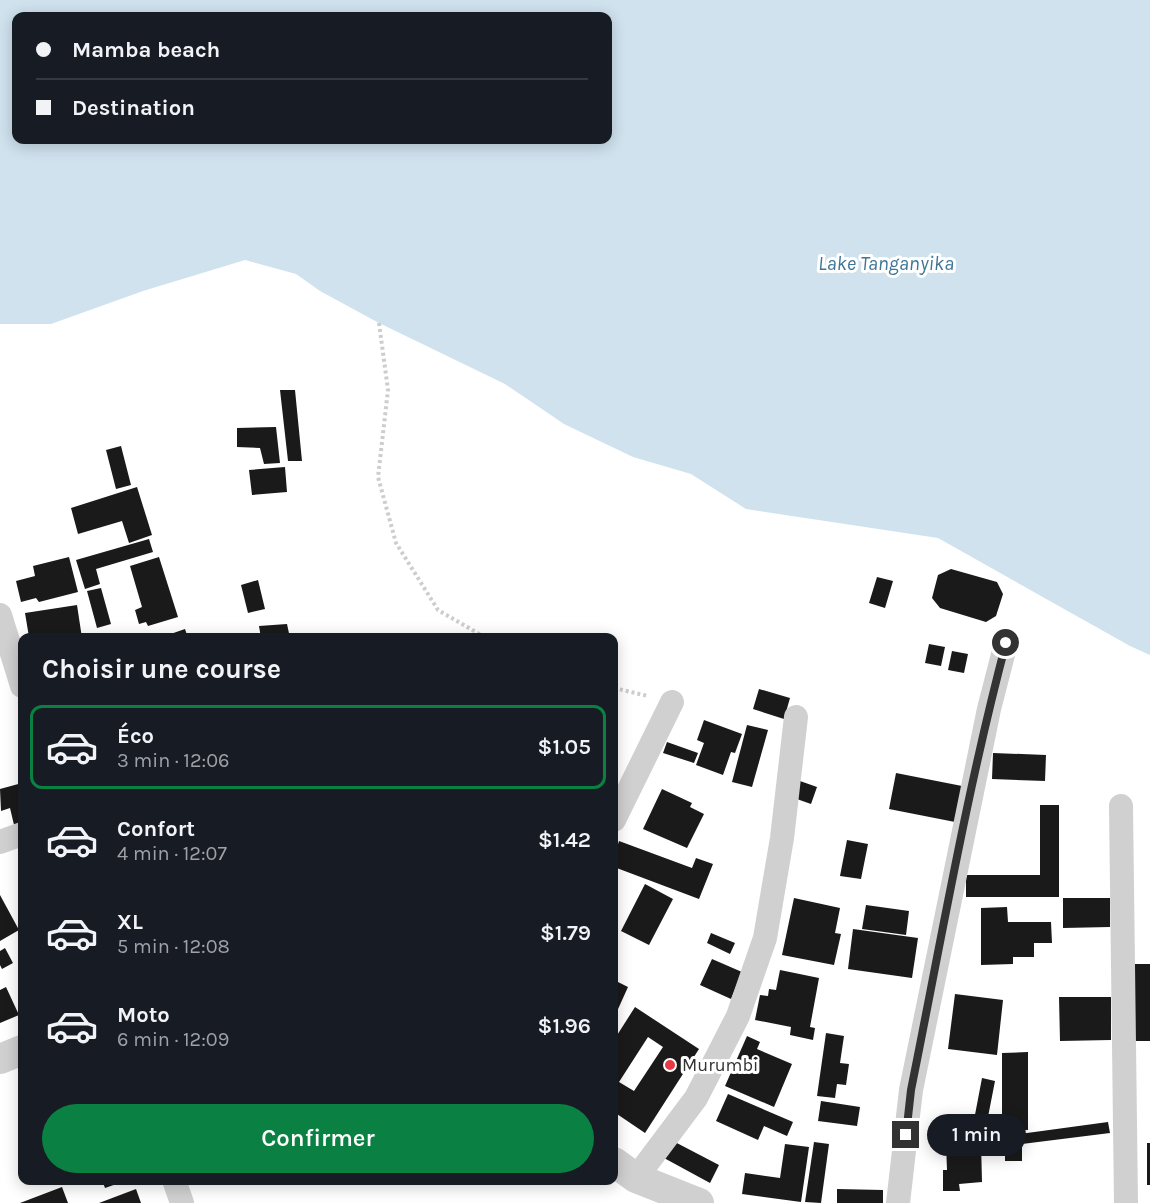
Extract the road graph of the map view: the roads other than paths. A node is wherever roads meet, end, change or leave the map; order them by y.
1 (0, 615) edge
2 (1006, 643) dead end
3 (18, 673) edge
4 (672, 702) road end
5 (796, 717) dead end
6 (1121, 806) dead end
7 (618, 812) edge
8 (18, 835) edge
9 (0, 842) edge
10 (18, 1052) edge
11 (0, 1059) edge
12 (625, 1170) edge
13 (176, 1185) edge
14 (182, 1203) edge
15 (699, 1203) edge
16 (898, 1203) edge
17 (1126, 1203) edge

1 - 3 street
2 - 16 street
4 - 7 street
5 - 12 street
6 - 17 street
8 - 9 street
10 - 11 street
12 - 15 street
13 - 14 street

